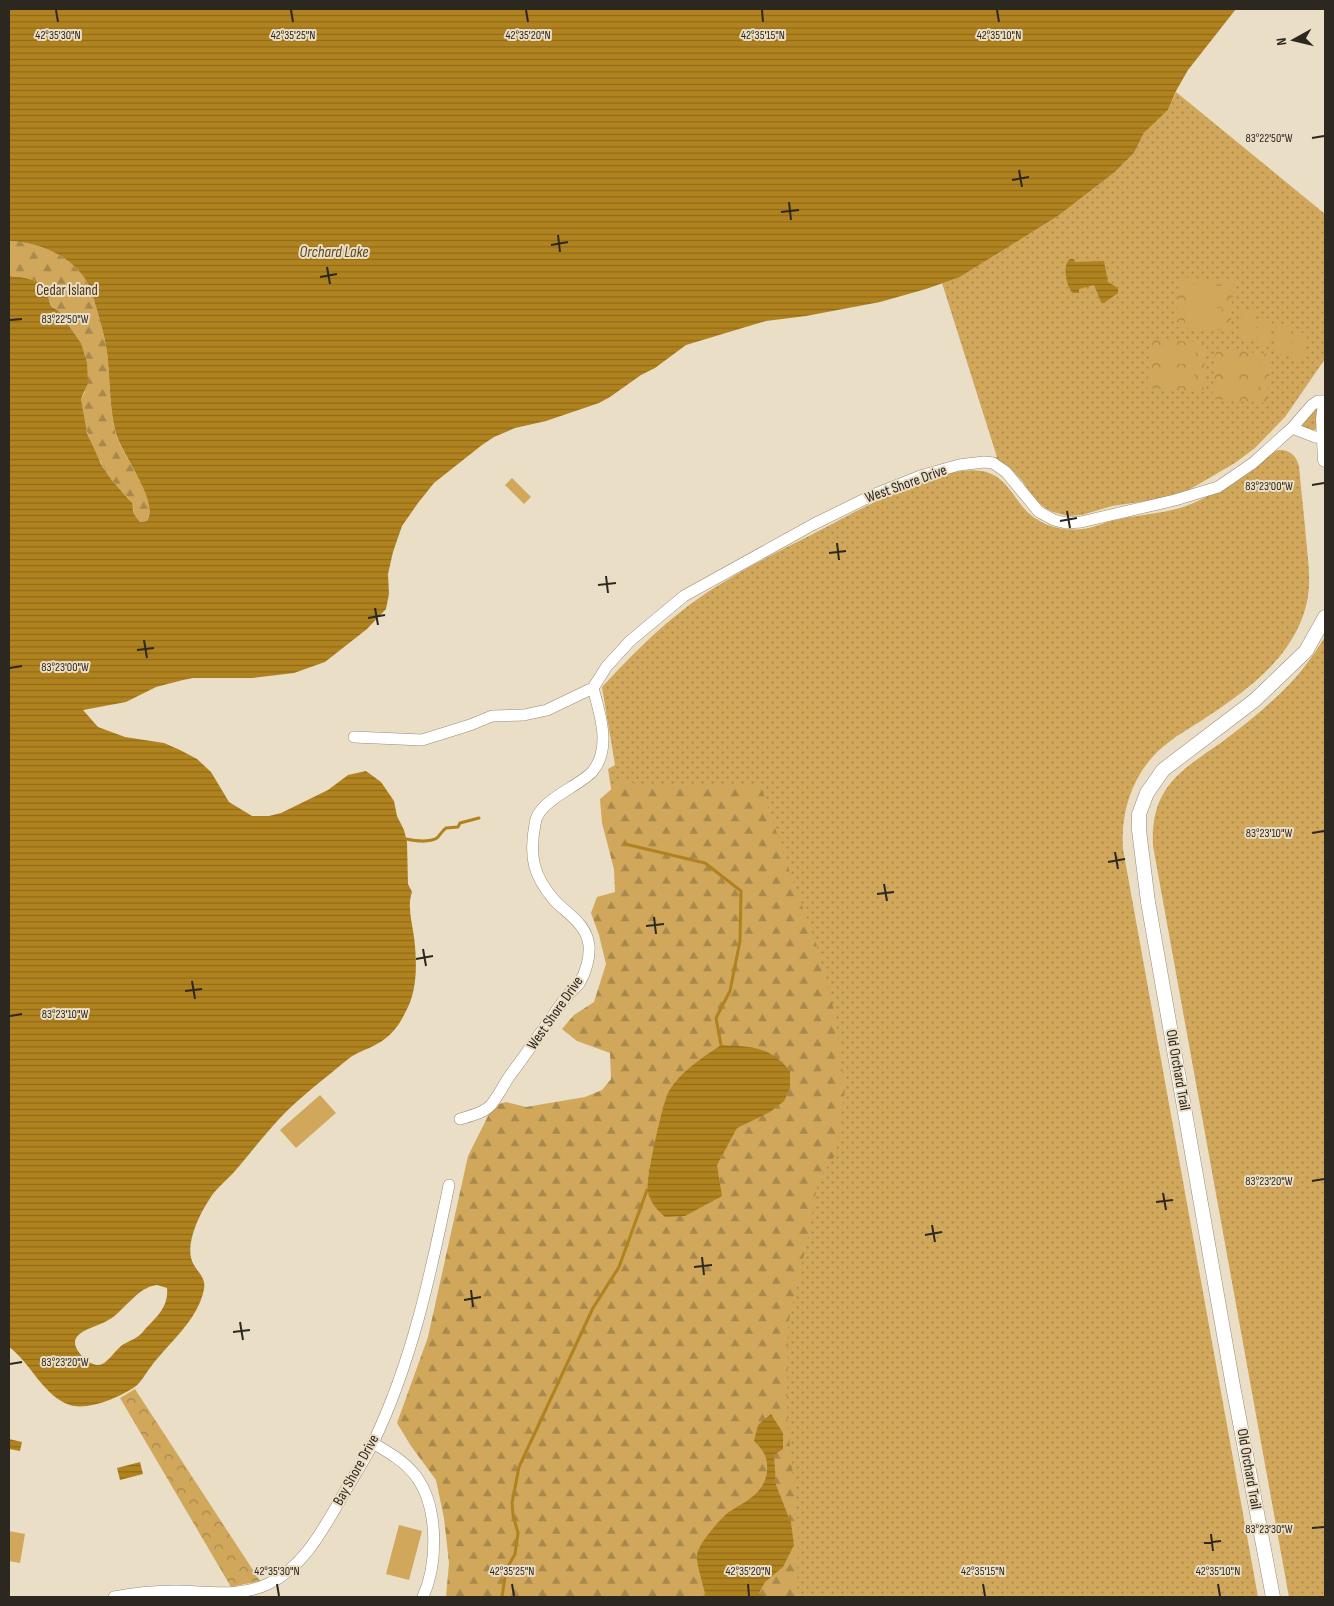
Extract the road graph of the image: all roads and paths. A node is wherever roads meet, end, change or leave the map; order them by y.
1 (1325, 402) edge
2 (1292, 428) junction
3 (1323, 438) junction
4 (1325, 460) edge
5 (1325, 617) edge
6 (593, 688) junction
7 (354, 737) dead end
8 (460, 1118) dead end
9 (449, 1185) dead end
10 (373, 1443) junction
11 (114, 1597) edge
12 (423, 1597) edge
13 (1273, 1597) edge

1 - 2 street, West Shore Drive
1 - 3 street
2 - 3 street
2 - 6 street, West Shore Drive
3 - 4 street
5 - 13 street, Old Orchard Trail
6 - 7 street
6 - 8 street, West Shore Drive
9 - 10 street, Bay Shore Drive
10 - 11 street, Bay Shore Drive
10 - 12 street

